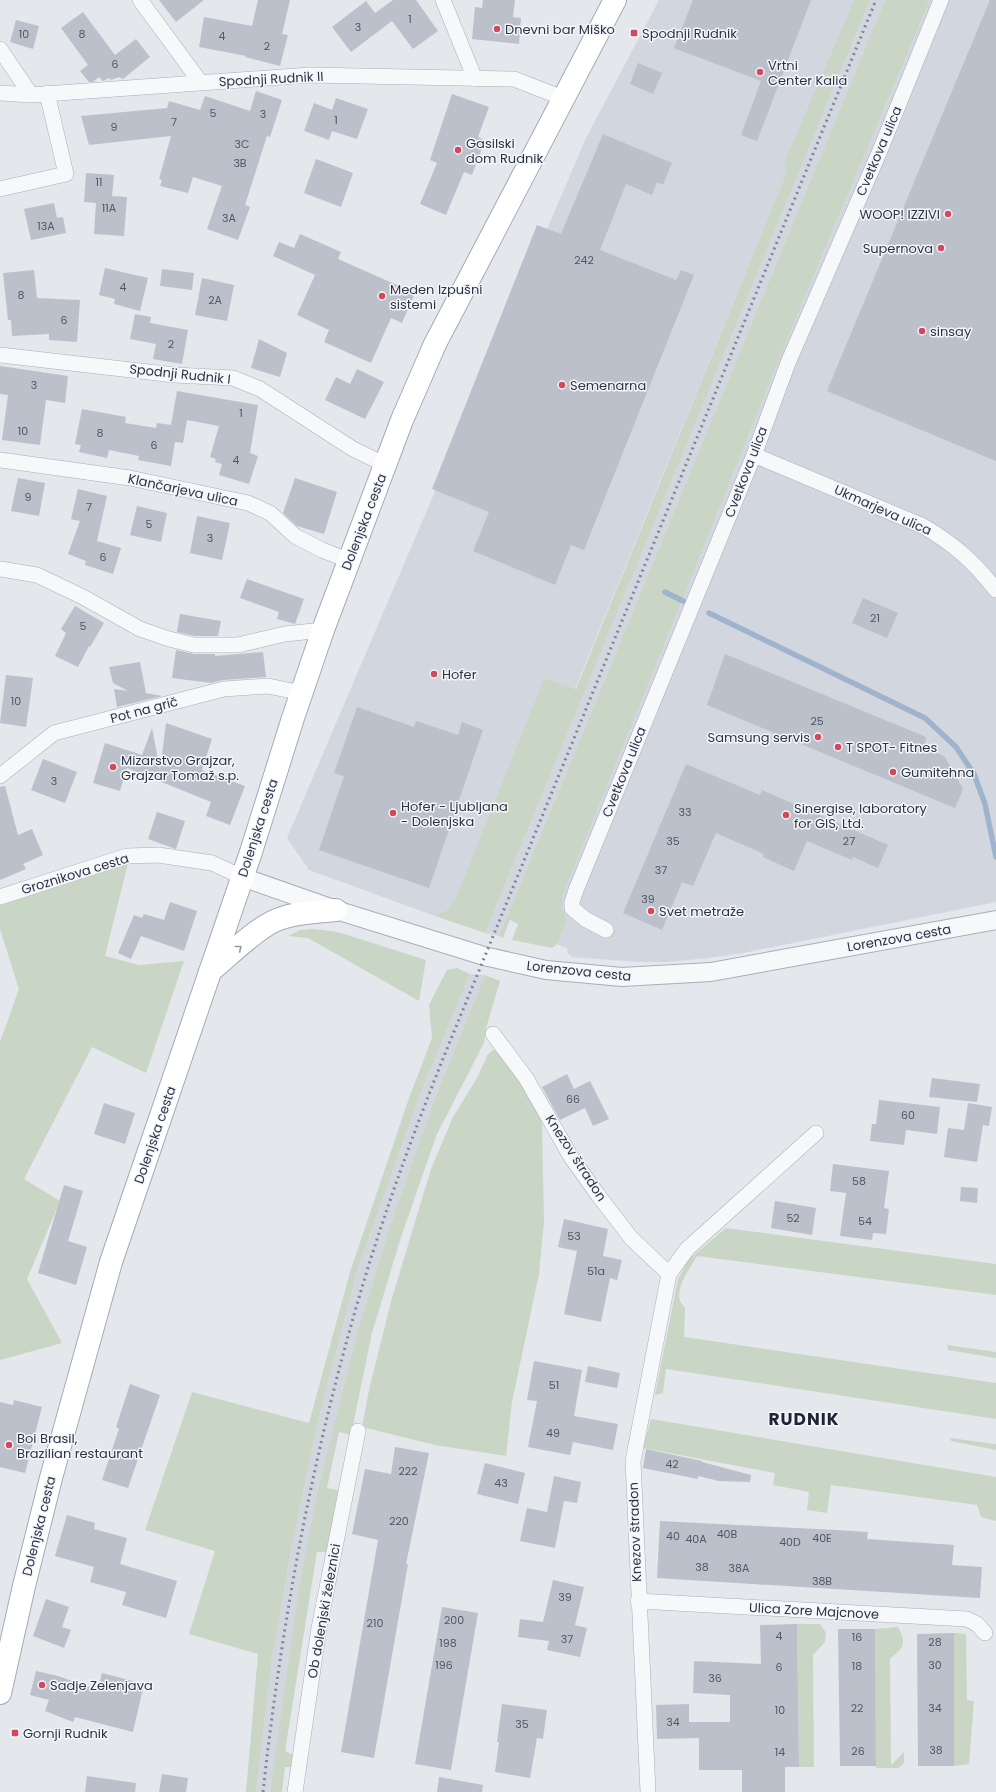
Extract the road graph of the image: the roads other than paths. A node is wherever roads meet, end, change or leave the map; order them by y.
1 (140, 0) edge
2 (443, 0) edge
3 (615, 0) edge
4 (941, 0) edge
5 (0, 48) edge
6 (475, 78) junction
7 (201, 83) junction
8 (0, 93) edge
9 (47, 93) junction
10 (31, 95) junction
11 (562, 98) junction
12 (0, 189) edge
13 (0, 355) edge
14 (754, 455) junction
15 (0, 460) edge
16 (386, 466) junction
17 (350, 560) junction
18 (0, 569) edge
19 (996, 590) edge
20 (323, 630) junction
21 (302, 693) junction
22 (0, 776) edge
23 (242, 876) junction
24 (0, 897) edge
25 (336, 910) junction
26 (996, 920) edge
27 (606, 930) dead end
28 (210, 971) junction
29 (494, 1034) dead end
30 (816, 1133) dead end
31 (669, 1274) junction
32 (358, 1431) dead end
33 (638, 1601) junction
34 (985, 1634) dead end
35 (1, 1681) edge
36 (295, 1792) edge
37 (648, 1792) edge

1 - 7 street
2 - 6 street
3 - 11 main road, Dolenjska cesta
4 - 14 street, Cvetkova ulica
5 - 10 street
6 - 7 street, Spodnji Rudnik II
6 - 11 street, Spodnji Rudnik II
7 - 9 street, Spodnji Rudnik II
8 - 10 street, Spodnji Rudnik II
9 - 10 street, Spodnji Rudnik II
9 - 12 street
11 - 16 main road, Dolenjska cesta
13 - 16 street, Spodnji Rudnik I
14 - 19 street, Ukmarjeva ulica
14 - 27 street, Cvetkova ulica
15 - 17 street, Klančarjeva ulica
16 - 17 main road, Dolenjska cesta
17 - 20 main road, Dolenjska cesta
18 - 20 street
20 - 21 main road, Dolenjska cesta
21 - 22 street, Pot na grič
21 - 23 main road, Dolenjska cesta
23 - 24 street, Groznikova cesta
23 - 25 street, Lorenzova cesta
23 - 28 main road, Dolenjska cesta
25 - 26 street, Lorenzova cesta
28 -> 25 main road
28 - 35 main road, Dolenjska cesta
29 - 31 street, Knezov štradon
30 - 31 street, Knezov štradon
31 - 33 street, Knezov štradon
32 - 36 street, Ob dolenjski železnici
33 - 34 street, Ulica Zore Majcnove
33 - 37 street, Knezov štradon

